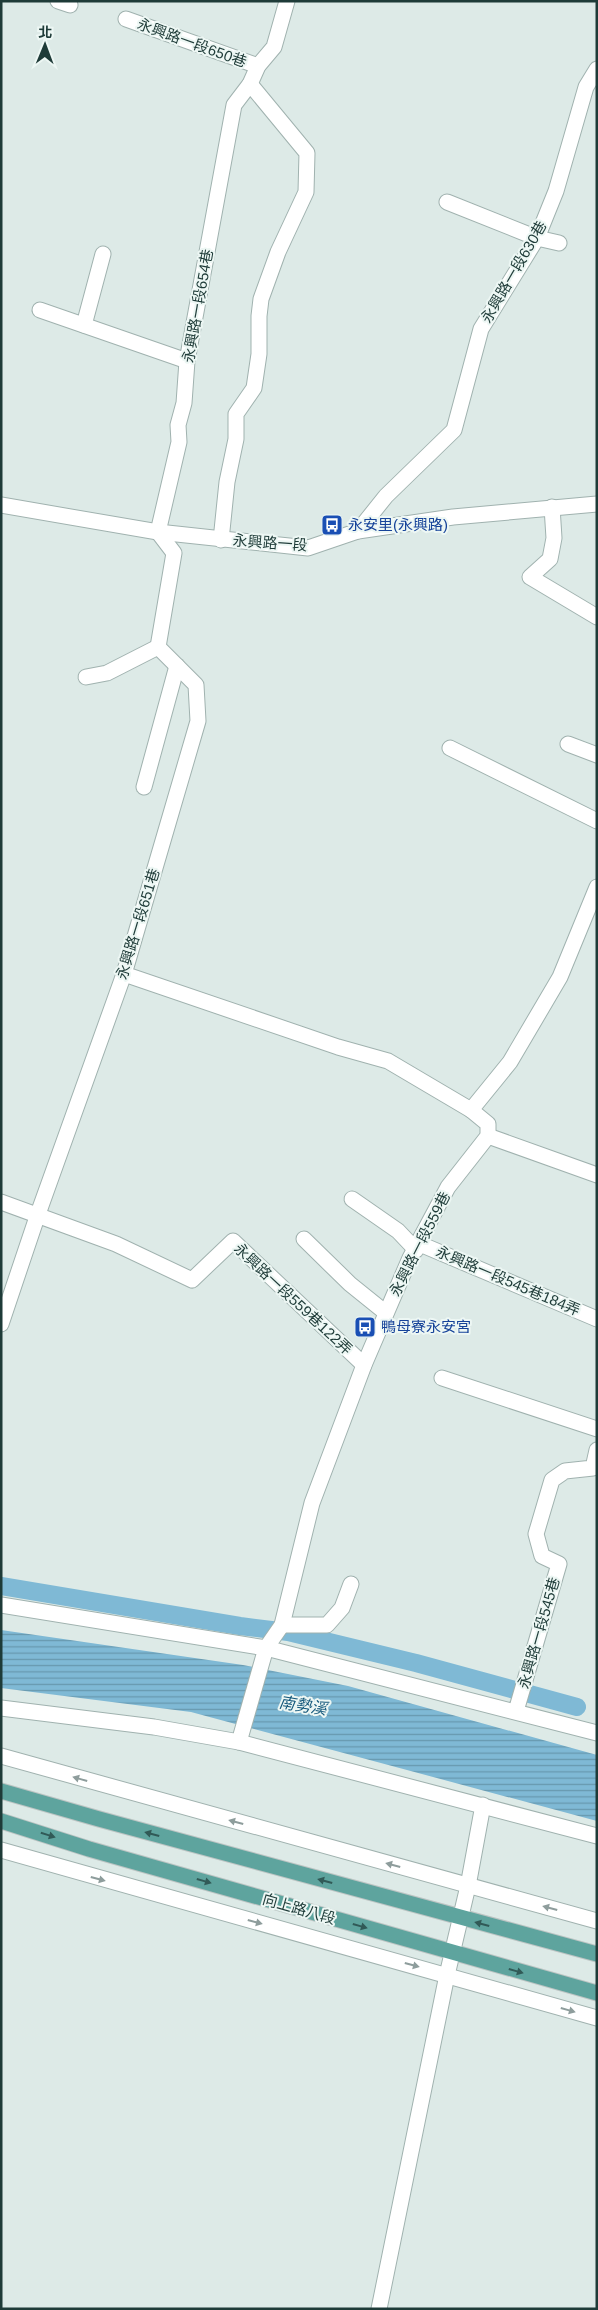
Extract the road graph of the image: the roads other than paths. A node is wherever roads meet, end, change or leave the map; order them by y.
1 (287, 1) edge
2 (126, 19) dead end
3 (258, 66) junction
4 (597, 69) edge
5 (250, 84) junction
6 (447, 202) dead end
7 (537, 238) junction
8 (559, 243) dead end
9 (103, 254) dead end
10 (40, 310) dead end
11 (84, 325) junction
12 (187, 361) junction
13 (597, 504) edge
14 (1, 505) edge
15 (552, 507) junction
16 (358, 531) junction
17 (158, 532) junction
18 (221, 540) junction
19 (597, 617) edge
20 (158, 647) junction
21 (177, 666) junction
22 (86, 677) dead end
23 (568, 744) dead end
24 (450, 748) dead end
25 (597, 755) edge
26 (144, 787) dead end
27 (597, 821) edge
28 (597, 887) edge
29 (124, 974) junction
30 (471, 1110) junction
31 (488, 1136) junction
32 (597, 1175) edge
33 (352, 1199) dead end
34 (1, 1202) edge
35 (38, 1214) junction
36 (304, 1240) dead end
37 (418, 1247) junction
38 (386, 1313) junction
39 (597, 1319) edge
40 (1, 1324) edge
41 (364, 1365) junction
42 (442, 1378) dead end
43 (597, 1429) edge
44 (597, 1450) edge
45 (351, 1584) dead end
46 (1, 1605) edge
47 (282, 1625) junction
48 (264, 1655) junction
49 (1, 1708) edge
50 (516, 1711) junction
51 (597, 1733) edge
52 (241, 1735) junction
53 (1, 1756) edge
54 (1, 1791) edge
55 (483, 1805) junction
56 (1, 1821) edge
57 (597, 1836) edge
58 (1, 1850) edge
59 (468, 1886) junction
60 (462, 1918) junction
61 (597, 1921) edge
62 (452, 1953) junction
63 (597, 1954) edge
64 (447, 1974) junction
65 (597, 1993) edge
66 (597, 2018) edge
67 (378, 2309) edge

1 - 3 street, 永興路一段650巷
2 - 3 street, 永興路一段650巷
3 - 5 street, 永興路一段650巷
4 - 7 street, 永興路一段630巷
5 - 12 street, 永興路一段654巷
5 - 18 street, 永興路一段650巷
6 - 7 street
7 - 8 street
7 - 16 street, 永興路一段630巷
9 - 11 street
10 - 11 street
11 - 12 street
12 - 17 street, 永興路一段654巷
13 - 15 street, 永興路一段
14 - 17 street, 永興路一段
15 - 16 street, 永興路一段
15 - 19 street
16 - 18 street, 永興路一段
17 - 18 street, 永興路一段
17 - 20 street
20 - 21 street, 永興路一段651巷
20 - 22 street
21 - 26 street
21 - 29 street, 永興路一段651巷
23 - 25 street
24 - 27 street
28 - 30 street
29 - 30 street
29 - 35 street, 永興路一段651巷
30 - 31 street
31 - 32 street
31 - 37 street, 永興路一段559巷
33 - 37 street
34 - 35 street
35 - 40 street, 永興路一段651巷
35 - 41 street, 永興路一段559巷122弄
36 - 38 street
37 - 38 street, 永興路一段559巷
37 - 39 street, 永興路一段545巷184弄
38 - 41 street, 永興路一段559巷
41 - 47 street, 永興路一段559巷
42 - 43 street
44 - 50 street, 永興路一段545巷
45 - 47 street
46 - 48 street
47 - 48 street, 永興路一段559巷
48 - 50 street
48 - 52 street, 永興路一段559巷
49 - 52 street
50 - 51 street
52 - 55 street
59 -> 53 street
60 -> 54 main road
55 - 57 street
55 - 59 street
56 -> 62 main road, 向上路八段
58 -> 64 street
59 - 60 street
61 -> 59 street
60 - 62 street
63 -> 60 main road
62 - 64 street
62 -> 65 main road, 向上路八段
64 -> 66 street
64 - 67 street

